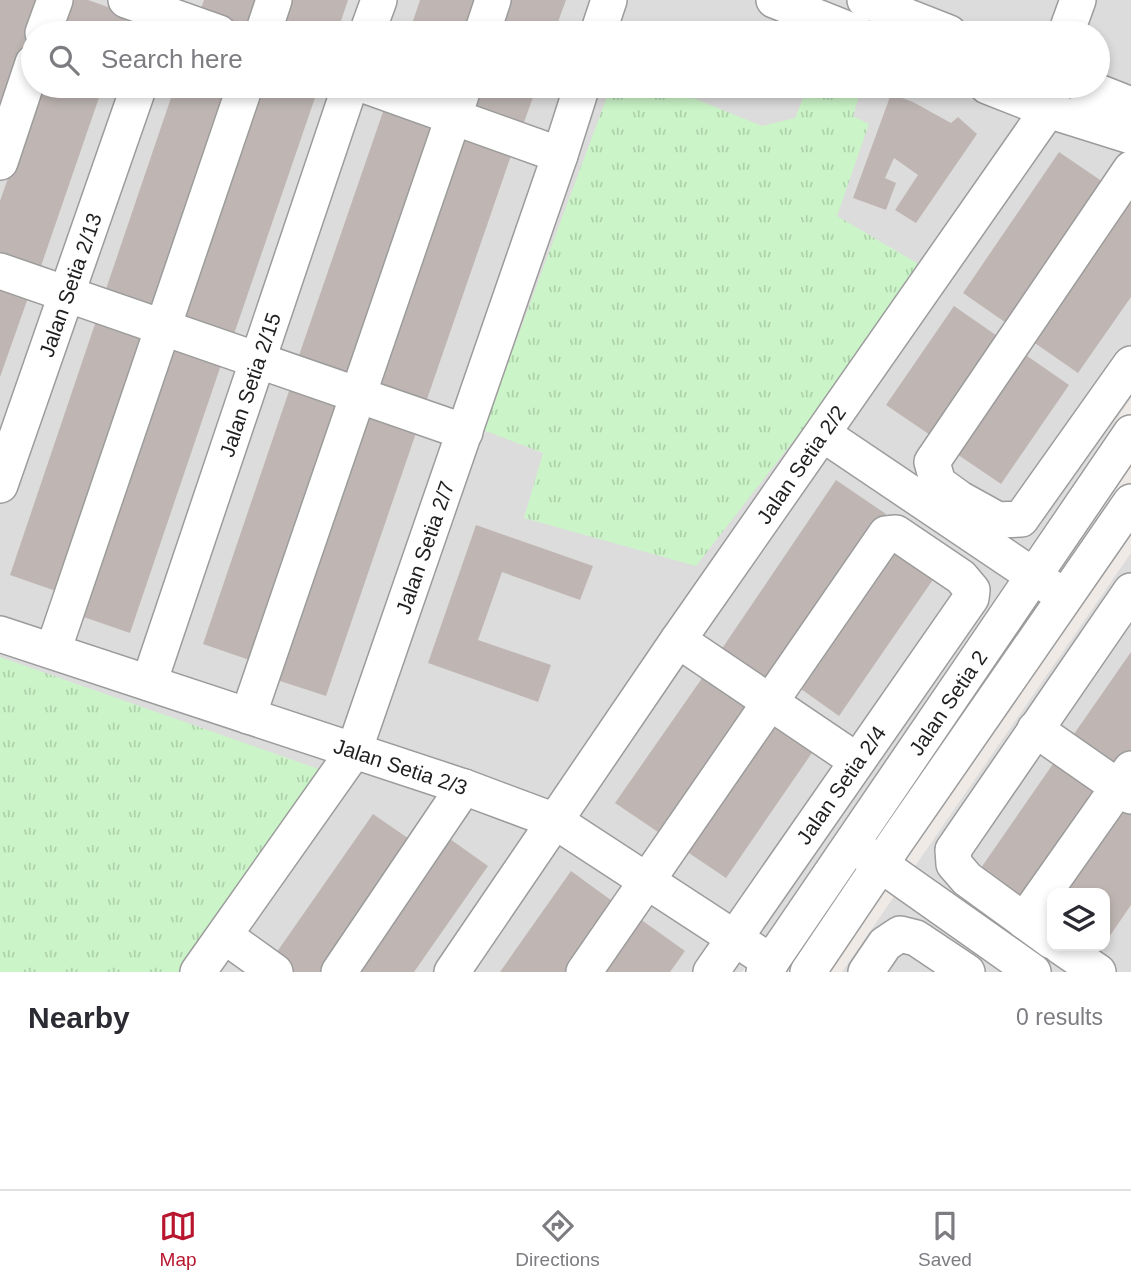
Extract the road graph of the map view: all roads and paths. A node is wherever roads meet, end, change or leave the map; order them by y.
1 (55, 0) edge
2 (126, 0) edge
3 (274, 0) edge
4 (379, 0) edge
5 (493, 0) edge
6 (609, 0) edge
7 (774, 0) edge
8 (865, 0) edge
9 (1078, 0) edge
10 (163, 16) edge
11 (47, 21) edge
12 (267, 21) edge
13 (371, 21) edge
14 (486, 21) edge
15 (602, 21) edge
16 (827, 21) edge
17 (918, 21) edge
18 (1070, 21) edge
19 (1110, 97) edge
20 (21, 98) edge
21 (135, 98) edge
22 (241, 98) edge
23 (346, 98) edge
24 (440, 98) edge
25 (578, 98) edge
26 (1018, 98) edge
27 (458, 101) edge
28 (1131, 105) edge
29 (1048, 110) junction
30 (1131, 136) edge
31 (560, 155) junction
32 (0, 162) edge
33 (1131, 169) edge
34 (0, 271) edge
35 (66, 293) junction
36 (163, 327) junction
37 (258, 360) junction
38 (1131, 364) edge
39 (358, 395) junction
40 (465, 432) junction
41 (822, 433) junction
42 (1131, 433) edge
43 (0, 485) edge
44 (1131, 502) edge
45 (1034, 576) junction
46 (1131, 591) edge
47 (1065, 597) junction
48 (0, 634) edge
49 (678, 640) junction
50 (53, 651) junction
51 (149, 683) junction
52 (769, 702) junction
53 (248, 716) junction
54 (1035, 729) junction
55 (354, 751) junction
56 (857, 761) junction
57 (1127, 784) edge
58 (464, 787) junction
59 (555, 821) junction
60 (851, 844) junction
61 (881, 864) junction
62 (646, 881) junction
63 (1024, 921) junction
64 (225, 936) junction
65 (1047, 937) edge
66 (734, 939) junction
67 (1067, 951) edge
68 (768, 967) edge
69 (198, 972) edge
70 (275, 972) edge
71 (339, 972) edge
72 (452, 972) edge
73 (584, 972) edge
74 (711, 972) edge
75 (808, 972) edge
76 (866, 972) edge
77 (967, 972) edge
78 (1033, 972) edge
79 (1098, 972) edge

1 - 11 street
2 - 10 street
3 - 12 street
4 - 13 street
5 - 14 street
6 - 15 street
7 - 16 street
8 - 17 street
9 - 18 street
19 - 28 street
20 - 32 street
21 - 35 street, Jalan Setia 2/13
22 - 36 street
23 - 37 street, Jalan Setia 2/15
24 - 27 street
25 - 31 street, Jalan Setia 2/7
26 - 29 street
27 - 31 street
27 - 39 street
29 - 30 street
29 - 41 street, Jalan Setia 2/2
31 - 40 street, Jalan Setia 2/7
33 - 38 street
34 - 35 street
35 - 36 street
35 - 43 street, Jalan Setia 2/13
36 - 37 street
36 - 50 street
37 - 39 street
37 - 51 street, Jalan Setia 2/15
39 - 40 street
39 - 53 street
40 - 55 street, Jalan Setia 2/7
41 - 45 street
41 - 49 street, Jalan Setia 2/2
42 - 45 street, Jalan Setia 2
44 - 47 street, Jalan Setia 2
45 - 47 street
45 - 60 street, Jalan Setia 2
46 - 54 street
47 - 61 street, Jalan Setia 2
48 - 50 street, Jalan Setia 2/3
49 - 52 street
49 - 59 street, Jalan Setia 2/2
50 - 51 street, Jalan Setia 2/3
51 - 53 street, Jalan Setia 2/3
52 - 56 street
52 - 56 street, Jalan Setia 2/4
52 - 62 street
53 - 55 street, Jalan Setia 2/3
54 - 57 street
54 - 63 street
55 - 58 street, Jalan Setia 2/3
55 - 64 street, Jalan Setia 2/7
56 - 66 street, Jalan Setia 2/4
57 - 63 street
58 - 59 street, Jalan Setia 2/3
58 - 71 street
59 - 62 street, Jalan Setia 2/3
59 - 72 street, Jalan Setia 2/2
60 - 61 street
60 - 68 street, Jalan Setia 2
61 - 75 street, Jalan Setia 2
61 - 78 street
62 - 66 street, Jalan Setia 2/3
62 - 73 street
63 - 65 street
64 - 69 street, Jalan Setia 2/7
64 - 70 street
66 - 68 street, Jalan Setia 2/3
66 - 74 street, Jalan Setia 2/4
67 - 79 street
76 - 77 street

